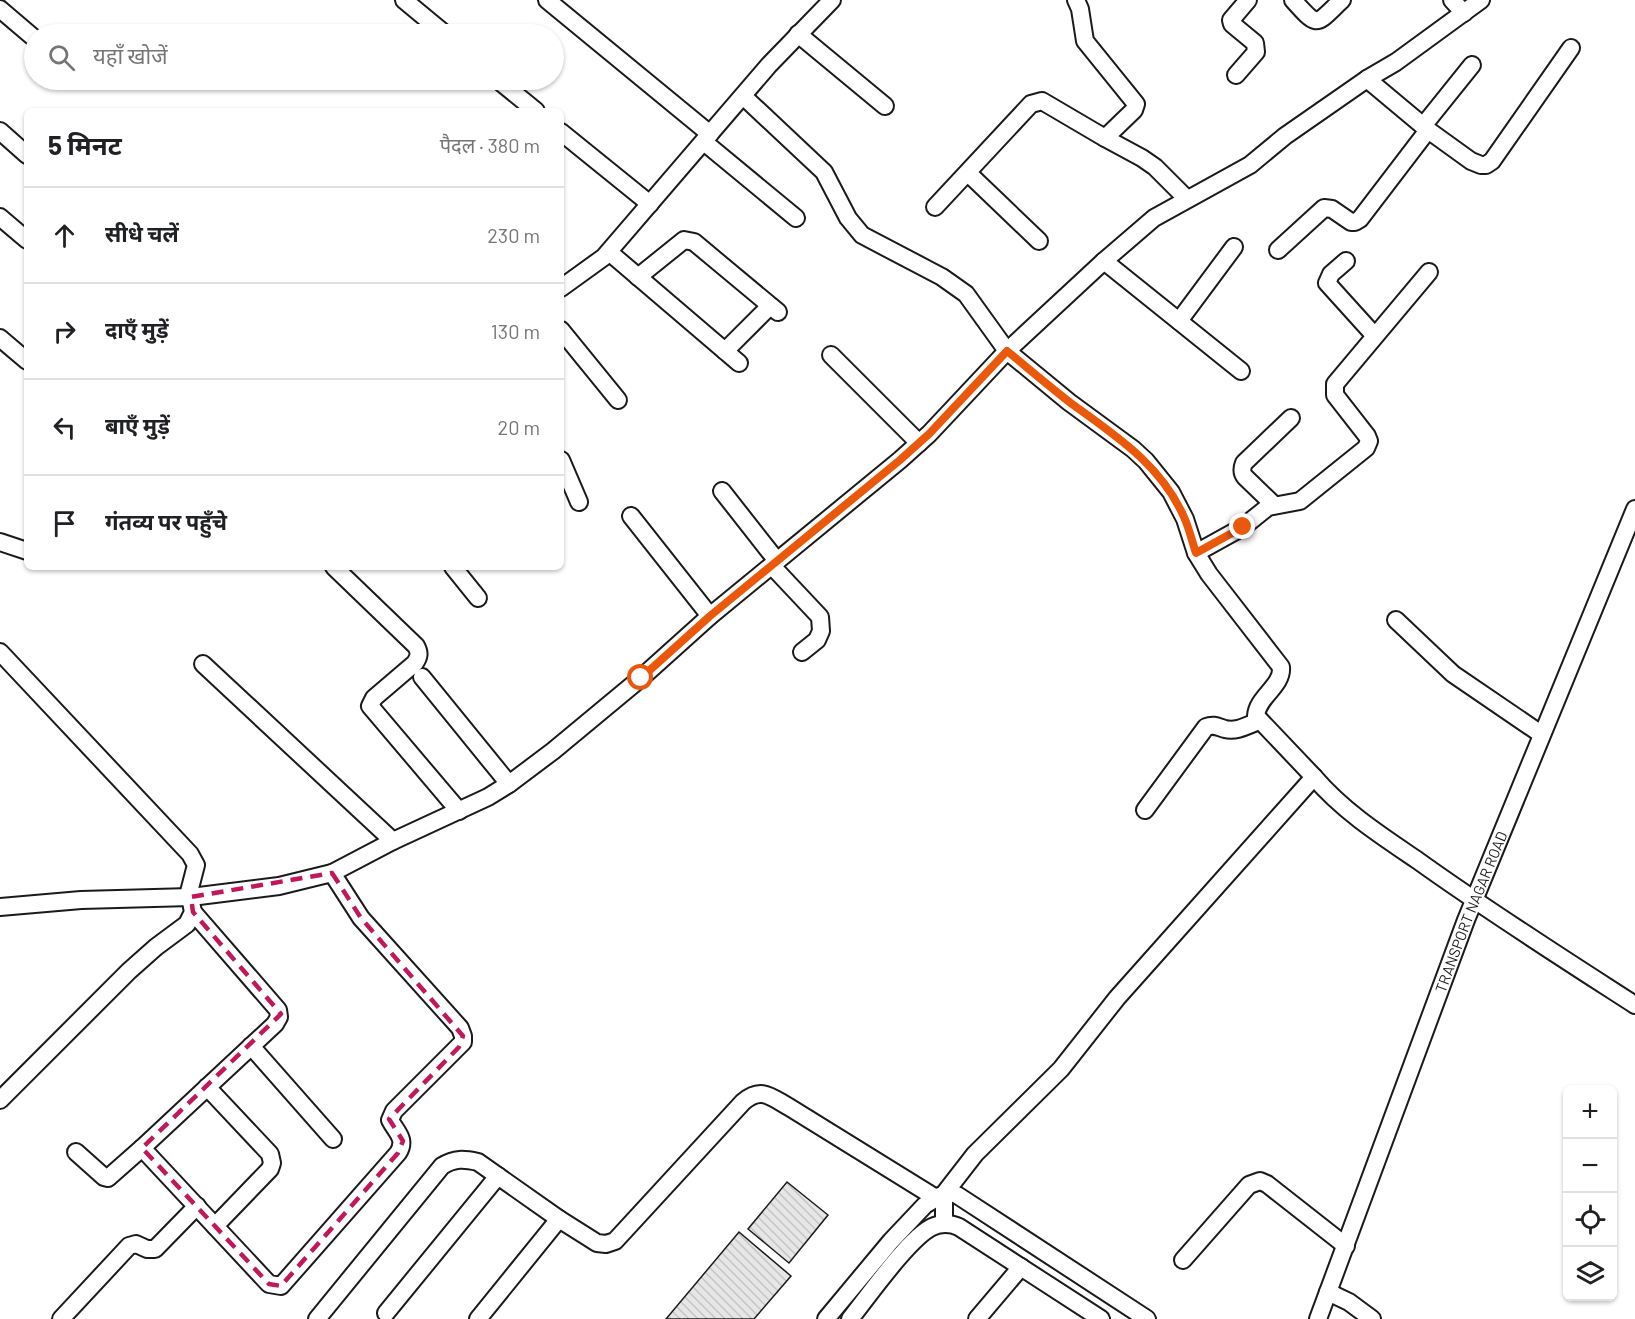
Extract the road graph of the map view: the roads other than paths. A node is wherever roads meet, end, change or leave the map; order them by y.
1 (404, 0) edge
2 (547, 0) edge
3 (1076, 0) edge
4 (1248, 0) edge
5 (1293, 0) edge
6 (1342, 0) edge
7 (1452, 0) edge
8 (1481, 0) edge
9 (827, 2) edge
10 (0, 9) edge
11 (1464, 14) junction
12 (433, 24) edge
13 (24, 29) edge
14 (798, 34) junction
15 (1571, 48) dead end
16 (1472, 65) dead end
17 (1236, 75) dead end
18 (1367, 79) junction
19 (510, 90) edge
20 (743, 96) junction
21 (885, 106) dead end
22 (532, 108) edge
23 (1425, 128) junction
24 (1, 134) edge
25 (564, 134) edge
26 (707, 138) junction
27 (1104, 138) junction
28 (24, 153) edge
29 (968, 174) junction
30 (1187, 199) junction
31 (650, 204) junction
32 (935, 207) dead end
33 (0, 218) edge
34 (796, 218) dead end
35 (24, 238) edge
36 (1040, 241) dead end
37 (1234, 247) dead end
38 (1278, 250) dead end
39 (609, 252) junction
40 (1104, 261) junction
41 (1346, 261) dead end
42 (1429, 272) dead end
43 (638, 277) junction
44 (564, 286) edge
45 (1179, 321) junction
46 (564, 334) edge
47 (1374, 335) junction
48 (0, 338) edge
49 (724, 351) junction
50 (1007, 351) junction
51 (831, 355) dead end
52 (24, 358) edge
53 (739, 363) dead end
54 (1241, 371) dead end
55 (618, 400) dead end
56 (1291, 418) dead end
57 (919, 443) junction
58 (564, 467) edge
59 (722, 491) dead end
60 (579, 502) dead end
61 (1273, 504) junction
62 (1635, 509) edge
63 (631, 516) dead end
64 (0, 542) edge
65 (24, 550) edge
66 (1196, 553) junction
67 (775, 564) junction
68 (337, 570) edge
69 (455, 570) edge
70 (478, 598) dead end
71 (710, 616) junction
72 (1396, 620) dead end
73 (0, 652) edge
74 (802, 652) dead end
75 (203, 664) dead end
76 (422, 677) dead end
77 (1258, 721) junction
78 (1541, 734) junction
79 (1314, 777) junction
80 (509, 784) junction
81 (1145, 810) dead end
82 (459, 811) junction
83 (393, 841) junction
84 (332, 873) junction
85 (1475, 902) junction
86 (192, 905) junction
87 (0, 907) edge
88 (1635, 1005) edge
89 (251, 1046) junction
90 (207, 1087) junction
91 (0, 1100) edge
92 (333, 1139) dead end
93 (142, 1148) junction
94 (76, 1152) dead end
95 (498, 1176) junction
96 (940, 1196) junction
97 (197, 1206) junction
98 (559, 1219) junction
99 (944, 1224) junction
100 (215, 1226) junction
101 (1346, 1246) junction
102 (1183, 1260) dead end
103 (1021, 1267) junction
104 (1328, 1292) junction
105 (1123, 1303) junction
106 (386, 1317) edge
107 (61, 1319) edge
108 (317, 1319) edge
109 (478, 1319) edge
110 (826, 1319) edge
111 (850, 1319) edge
112 (977, 1319) edge
113 (1103, 1319) edge
114 (1147, 1319) edge
115 (1318, 1319) edge
116 (1372, 1319) edge

1 - 12 street
2 - 26 street
3 - 27 street
4 - 17 street
5 - 6 street
7 - 11 street
8 - 11 street
9 - 14 street
10 - 13 street
11 - 18 street
14 - 20 street
14 - 21 street
15 - 23 street
16 - 23 street
18 - 23 street
18 - 30 street
19 - 22 street
20 - 26 street
20 - 50 street
23 - 38 street
24 - 28 street
25 - 31 street
26 - 31 street
26 - 34 street
27 - 29 street
27 - 30 street
29 - 32 street
29 - 36 street
30 - 40 street
31 - 39 street
33 - 35 street
37 - 45 street
39 - 43 street
39 - 44 street
40 - 45 street
40 - 50 street
41 - 47 street
42 - 47 street
43 - 49 street
43 - 49 street
45 - 54 street
46 - 55 street
47 - 61 street
48 - 52 street
49 - 53 street
50 - 57 street
50 - 66 street
51 - 57 street
56 - 61 street
57 - 67 street
58 - 60 street
59 - 67 street
61 - 66 street
62 - 78 street, TRANSPORT NAGAR ROAD
63 - 71 street
64 - 65 street
66 - 77 street
67 - 71 street
67 - 74 street
68 - 82 street
69 - 70 street
71 - 80 street
72 - 78 street
73 - 86 street
75 - 83 street
76 - 80 street
77 - 79 street
77 - 81 street
78 - 85 street, TRANSPORT NAGAR ROAD
79 - 85 street
79 - 96 street
80 - 82 street
82 - 83 street
83 - 84 street
84 - 86 street
84 - 100 street
85 - 88 street
85 - 101 street, TRANSPORT NAGAR ROAD
86 - 87 street
86 - 89 street
86 - 91 street
89 - 90 street
89 - 92 street
90 - 93 street
90 - 100 street
93 - 94 street
93 - 97 street
95 - 98 street
95 - 106 street
95 - 108 street
96 - 98 street
96 - 99 street
96 - 105 street
96 - 110 street
97 - 100 street
97 - 107 street
98 - 109 street
99 - 103 street
99 - 111 street
101 - 102 street
101 - 104 street, TRANSPORT NAGAR ROAD
103 - 112 street
103 - 113 street
104 - 115 street, TRANSPORT NAGAR ROAD
104 - 116 street
105 - 113 street
105 - 114 street

